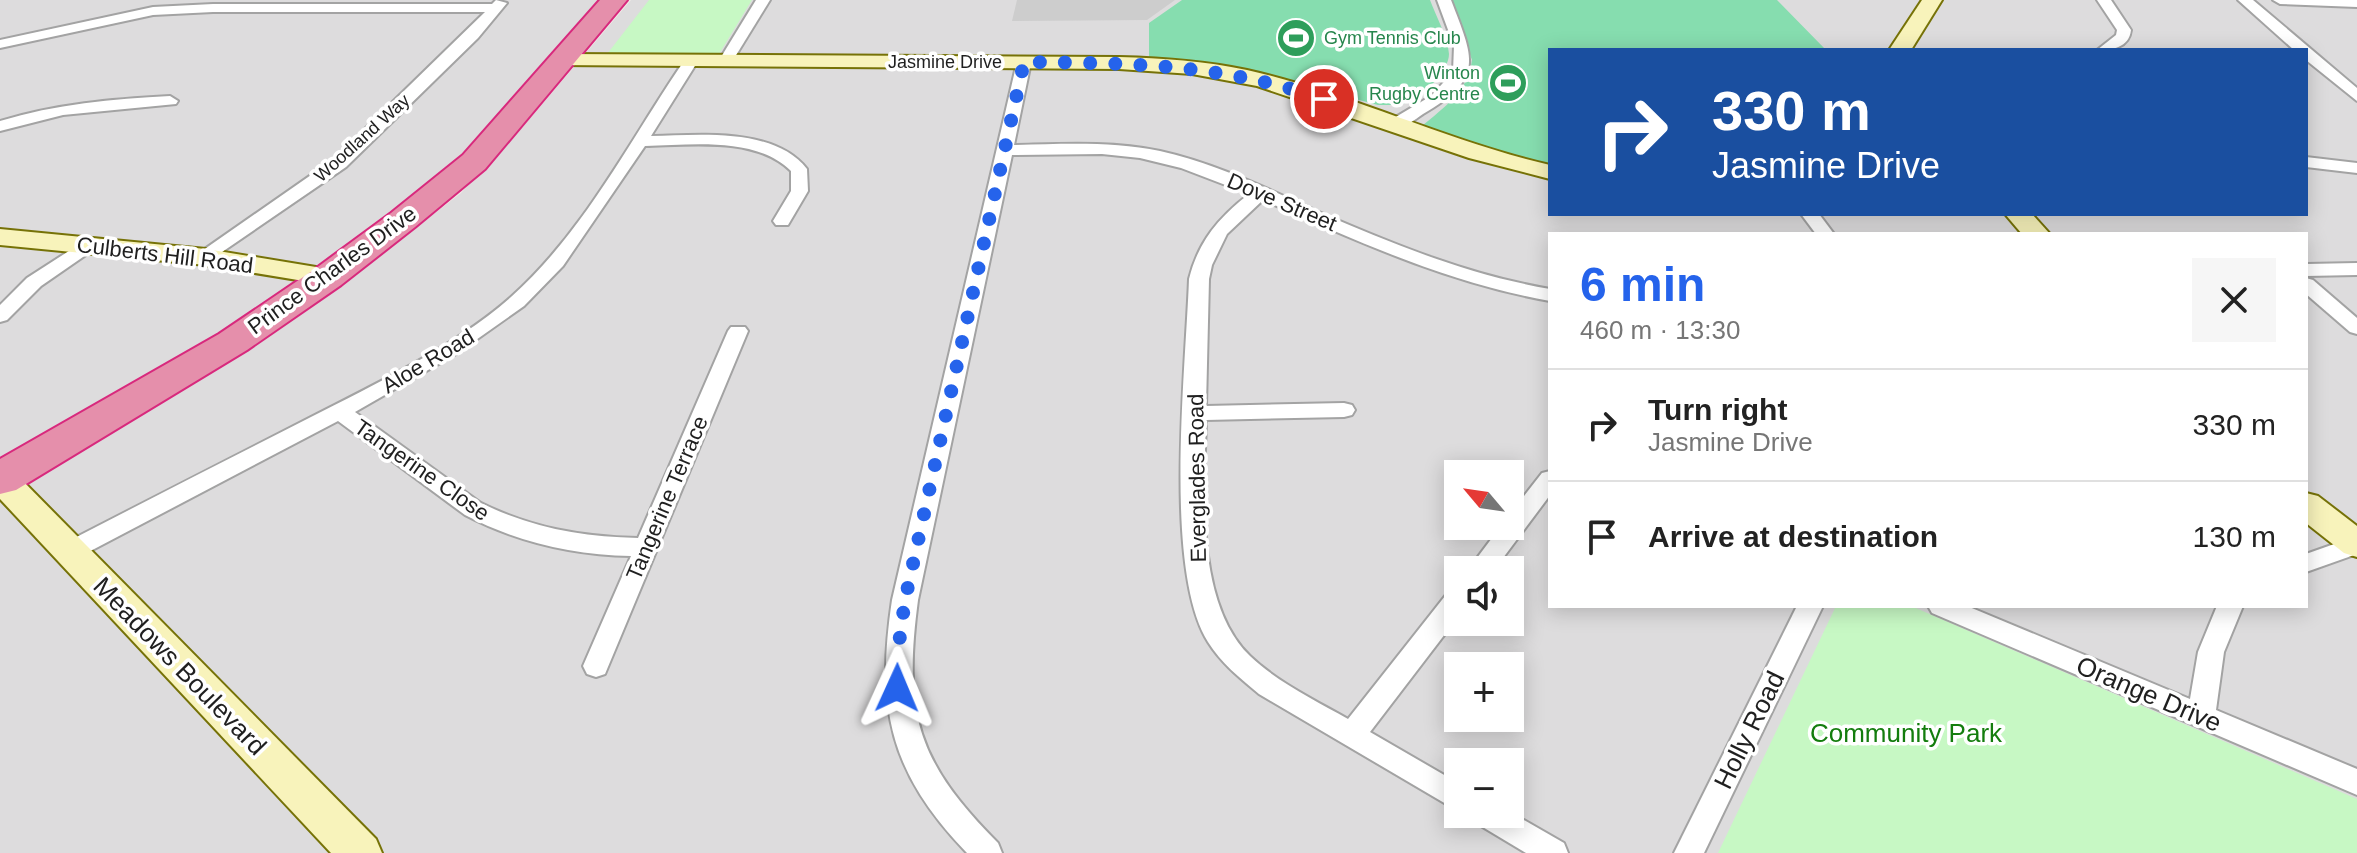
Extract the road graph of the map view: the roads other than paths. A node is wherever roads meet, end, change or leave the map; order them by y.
1 (614, 0) edge
2 (763, 0) edge
3 (1444, 0) edge
4 (1932, 0) edge
5 (2104, 0) edge
6 (2245, 0) edge
7 (2280, 0) edge
8 (2357, 3) edge
9 (499, 4) edge
10 (156, 6) edge
11 (0, 44) edge
12 (1901, 48) edge
13 (2108, 48) edge
14 (2301, 48) edge
15 (2308, 54) edge
16 (564, 60) junction
17 (691, 61) junction
18 (725, 62) junction
19 (1024, 62) junction
20 (2357, 96) edge
21 (170, 101) dead end
22 (1395, 124) junction
23 (0, 126) edge
24 (642, 141) junction
25 (1006, 150) junction
26 (2308, 162) edge
27 (2357, 168) edge
28 (1548, 171) edge
29 (1261, 193) junction
30 (2020, 216) edge
31 (782, 221) dead end
32 (2035, 232) edge
33 (0, 237) edge
34 (89, 244) junction
35 (206, 257) junction
36 (2357, 269) edge
37 (2308, 270) edge
38 (328, 277) junction
39 (2308, 286) edge
40 (1548, 295) edge
41 (0, 316) edge
42 (2357, 328) edge
43 (738, 331) dead end
44 (1344, 410) dead end
45 (340, 412) junction
46 (1194, 413) junction
47 (0, 479) edge
48 (1548, 482) edge
49 (2308, 507) edge
50 (2357, 544) edge
51 (646, 547) junction
52 (70, 551) junction
53 (1491, 556) edge
54 (2308, 562) edge
55 (1809, 608) edge
56 (1946, 608) edge
57 (2229, 608) edge
58 (1444, 616) edge
59 (596, 666) dead end
60 (2201, 716) junction
61 (1351, 736) junction
62 (2357, 782) edge
63 (1444, 790) edge
64 (1510, 828) edge
65 (360, 853) edge
66 (987, 853) edge
67 (1553, 853) edge
68 (1689, 853) edge

1 - 16 highway, Prince Charles Drive
2 - 18 street
3 - 22 street
4 - 12 street
5 - 13 street
6 - 14 street
7 - 8 street
9 - 10 street
9 - 35 street, Woodland Way
10 - 11 street
15 - 20 street
16 - 17 street, Jasmine Drive
16 - 38 highway, Prince Charles Drive
17 - 18 street, Jasmine Drive
17 - 24 street, Aloe Road
18 - 19 street, Jasmine Drive
19 - 22 street, Jasmine Drive
19 - 25 street
21 - 23 street
22 - 28 street, Jasmine Drive
24 - 31 street
24 - 45 street, Aloe Road
25 - 29 street, Dove Street
25 - 66 street
26 - 27 street
29 - 40 street, Dove Street
29 - 46 street, Everglades Road
30 - 32 street
33 - 34 street, Culberts Hill Road
34 - 35 street, Culberts Hill Road
34 - 41 street
35 - 38 street, Culberts Hill Road
36 - 37 street
38 - 47 highway, Prince Charles Drive
39 - 42 street
43 - 51 street, Tangerine Terrace
44 - 46 street
45 - 51 street, Tangerine Close
45 - 52 street, Aloe Road
46 - 61 street, Everglades Road
47 - 52 street, Meadows Boulevard
48 - 53 street
49 - 50 street
50 - 54 street
51 - 59 street, Tangerine Terrace
52 - 65 street, Meadows Boulevard
55 - 68 street, Holly Road
56 - 60 street, Orange Drive
57 - 60 street
58 - 61 street
60 - 62 street, Orange Drive
61 - 63 street, Everglades Road
64 - 67 street

